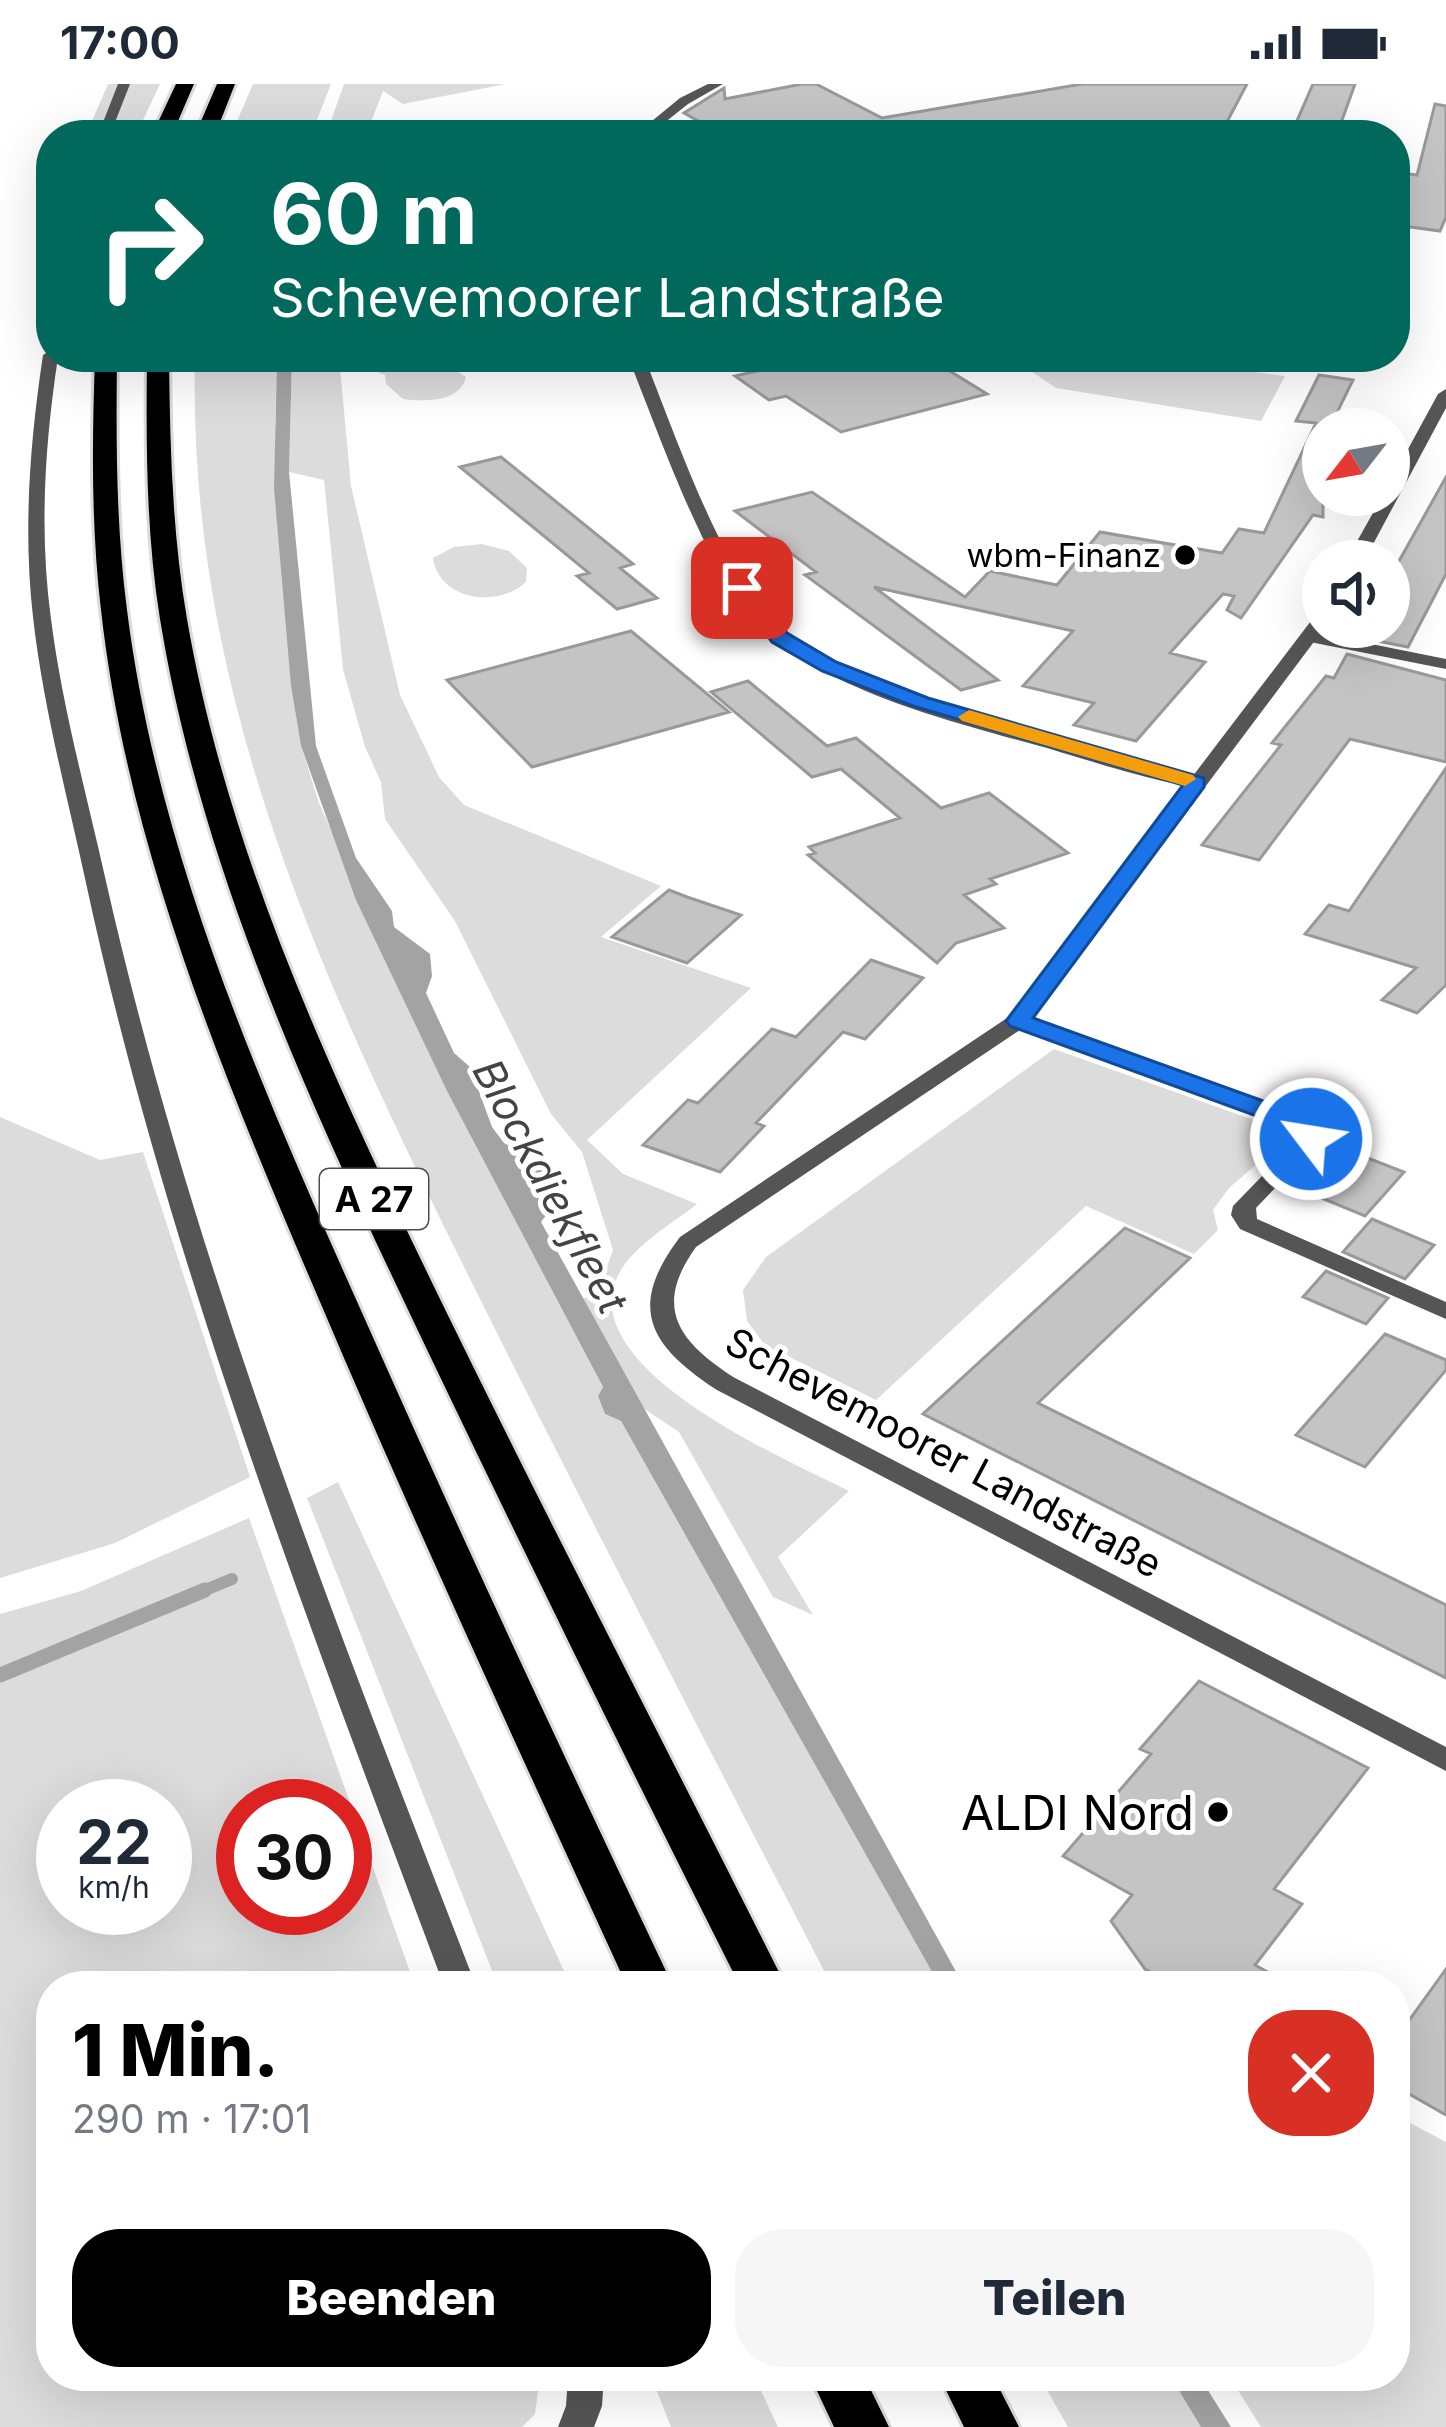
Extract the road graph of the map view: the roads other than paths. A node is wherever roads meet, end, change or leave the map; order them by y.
1 (124, 84) edge
2 (185, 84) edge
3 (226, 84) edge
4 (717, 84) edge
5 (110, 120) edge
6 (169, 120) edge
7 (211, 120) edge
8 (659, 120) edge
9 (48, 372) edge
10 (105, 372) edge
11 (157, 372) edge
12 (642, 372) edge
13 (1446, 394) edge
14 (1366, 540) edge
15 (1303, 648) edge
16 (1363, 648) edge
17 (1446, 664) edge
18 (1196, 782) junction
19 (1018, 1021) junction
20 (1446, 1311) edge
21 (1446, 1760) edge
22 (454, 1971) edge
23 (643, 1971) edge
24 (755, 1971) edge
25 (585, 2391) edge
26 (844, 2391) edge
27 (973, 2391) edge
28 (576, 2427) edge
29 (862, 2427) edge
30 (992, 2427) edge

1 - 5 street
2 - 6 highway
3 - 7 highway
4 - 8 street
9 - 22 street
10 - 23 highway, A 27
11 - 24 highway, A 27
12 - 18 street
13 - 14 street
15 - 18 street, Schevemoorer Landstraße
16 - 17 street
18 - 19 street, Schevemoorer Landstraße
19 - 20 street
19 - 21 street, Schevemoorer Landstraße
25 - 28 street
26 - 29 highway
27 - 30 highway

